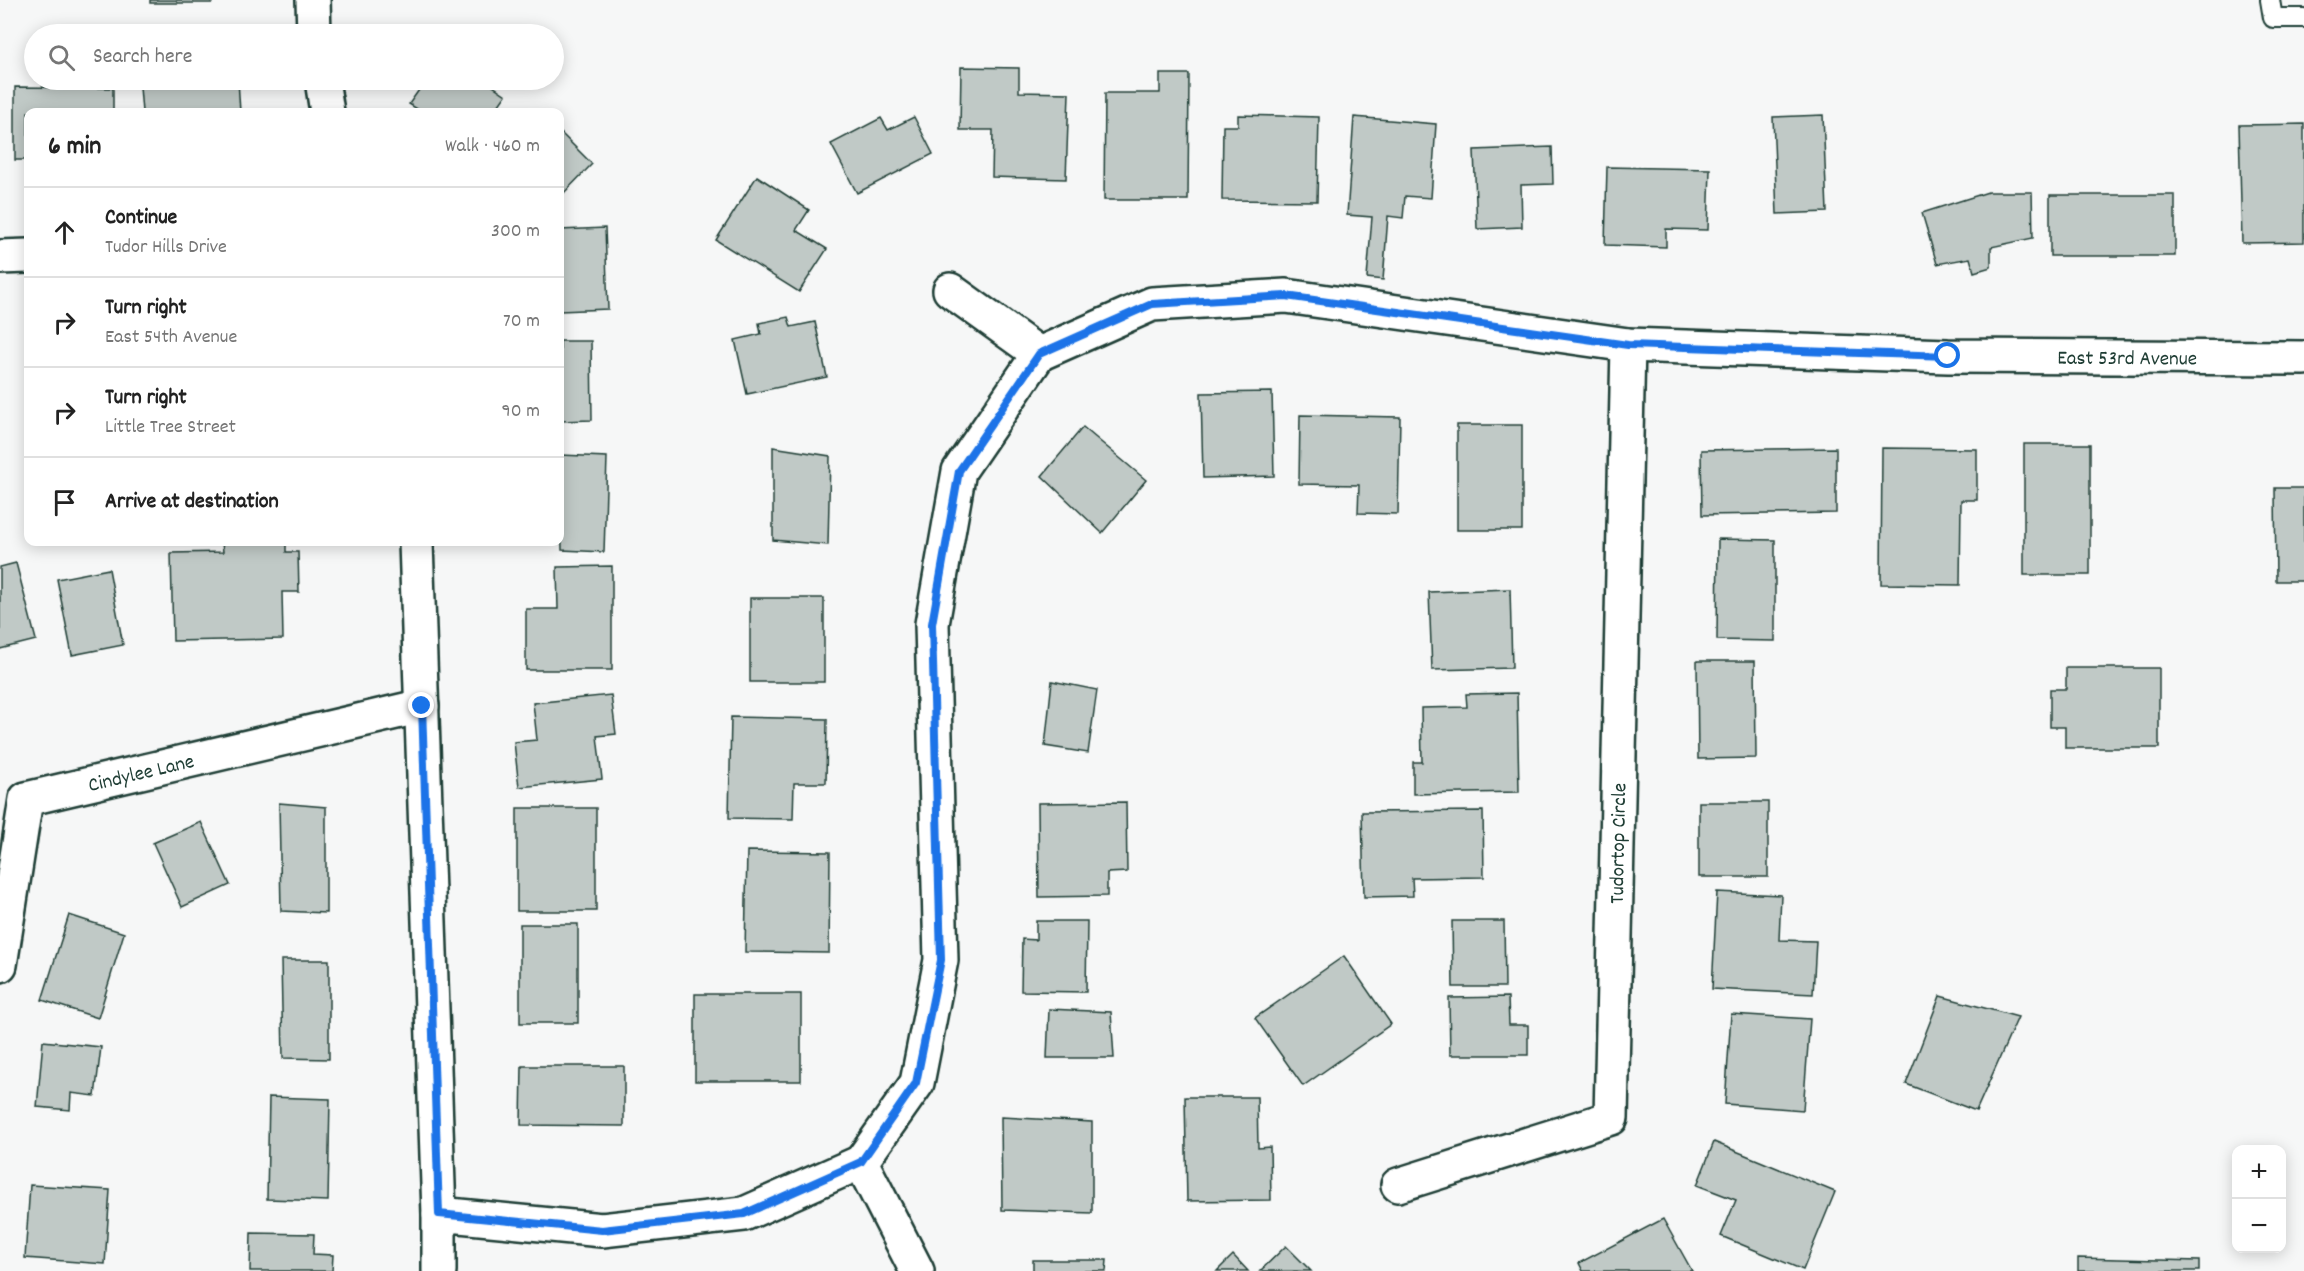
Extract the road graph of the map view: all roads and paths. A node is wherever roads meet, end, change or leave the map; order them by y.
1 (313, 0) edge
2 (2270, 0) edge
3 (2304, 18) edge
4 (314, 24) edge
5 (324, 90) edge
6 (326, 108) edge
7 (0, 256) edge
8 (24, 256) edge
9 (950, 290) dead end
10 (1628, 345) junction
11 (1039, 354) junction
12 (2304, 358) edge
13 (416, 546) edge
14 (422, 706) junction
15 (0, 965) edge
16 (861, 1162) junction
17 (1398, 1185) dead end
18 (439, 1214) junction
19 (439, 1271) edge
20 (917, 1271) edge

1 - 4 street
2 - 3 lane
5 - 6 street
7 - 8 street
9 - 11 street
10 - 11 street, East 53rd Avenue
10 - 12 street, East 53rd Avenue
10 - 17 street, Tudortop Circle
11 - 16 street
13 - 14 street
14 - 15 street, Cindylee Lane
14 - 18 street
16 - 18 street
16 - 20 street
18 - 19 street

